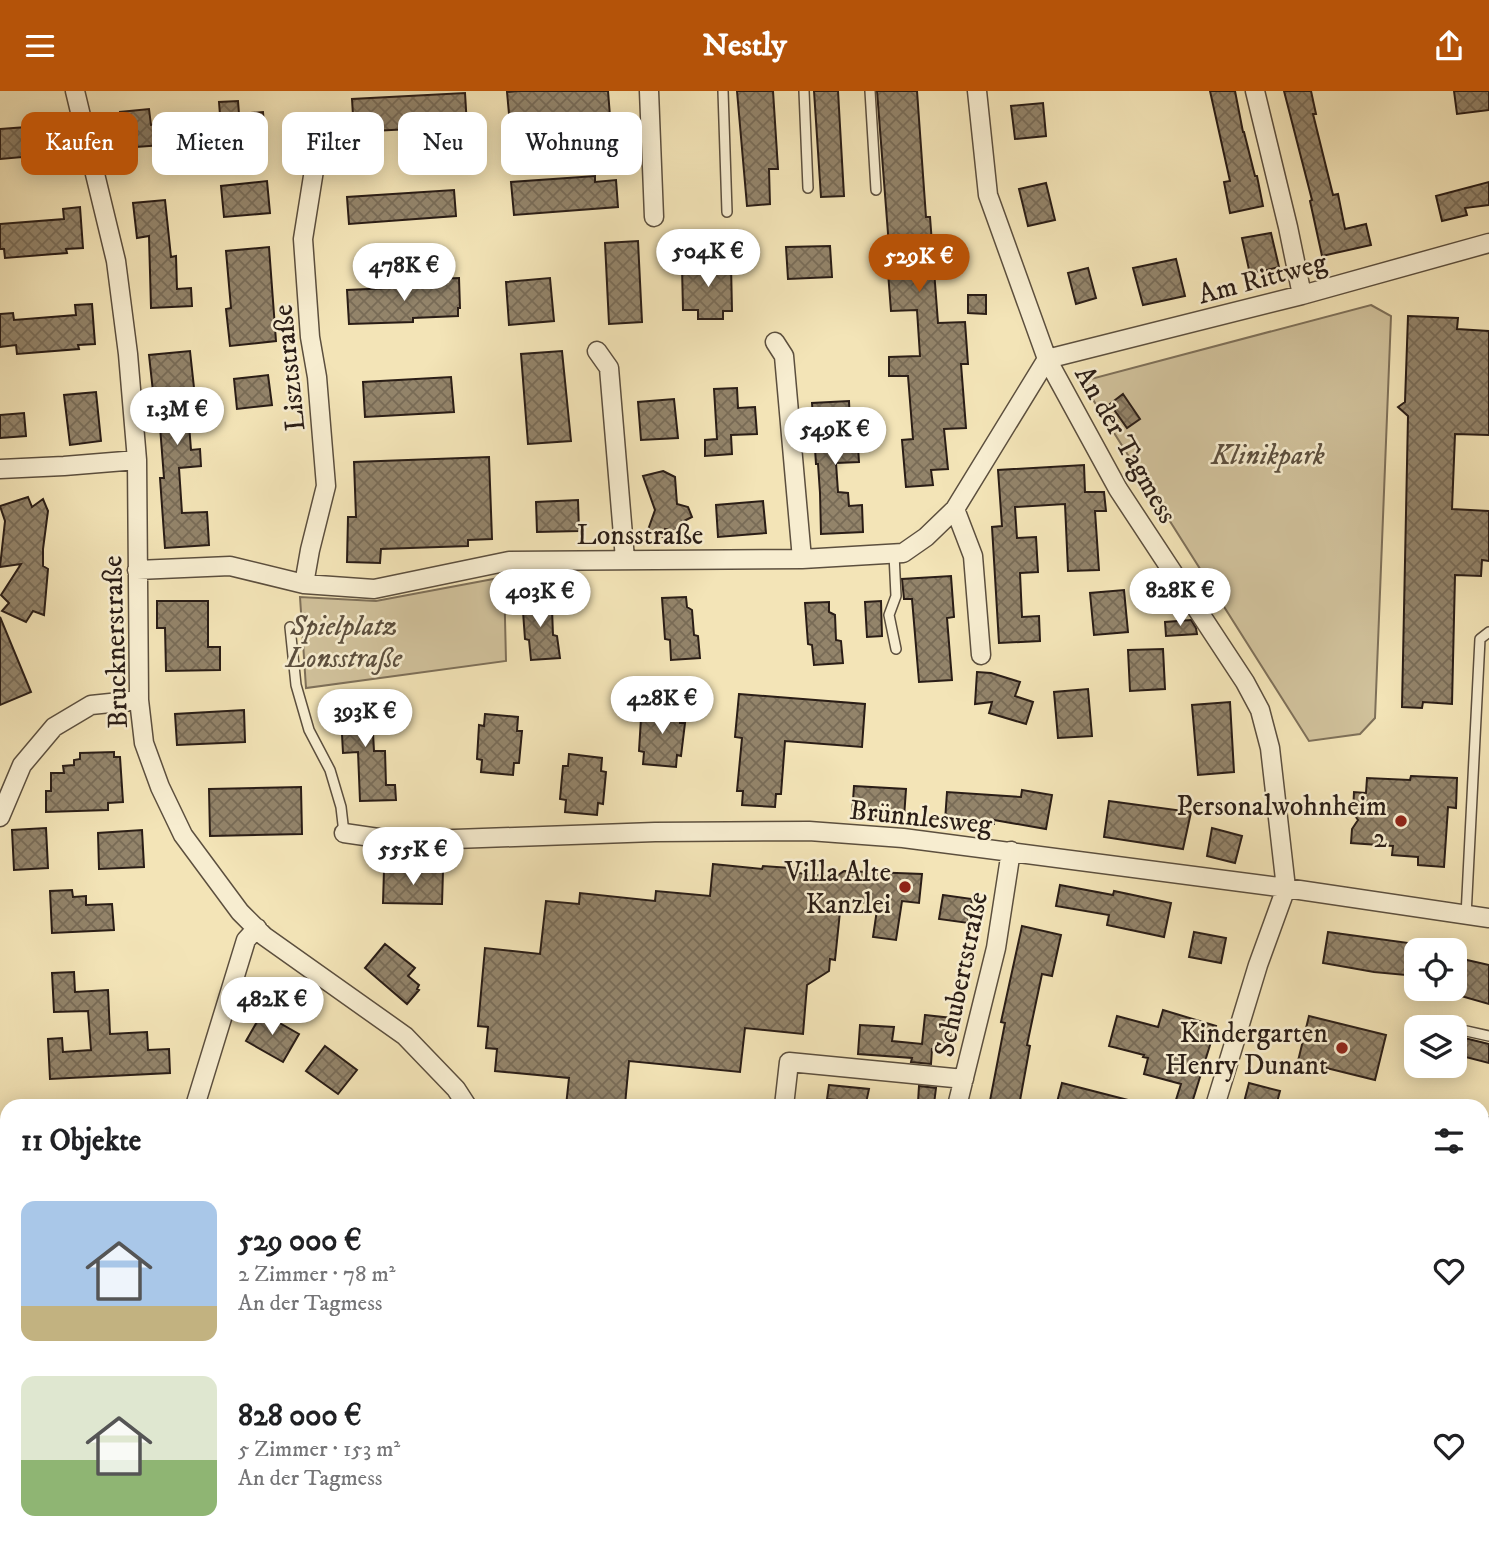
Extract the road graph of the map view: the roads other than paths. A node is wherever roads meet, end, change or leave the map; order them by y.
1 (75, 91) edge
2 (649, 91) edge
3 (723, 91) edge
4 (804, 91) edge
5 (870, 91) edge
6 (977, 91) edge
7 (1255, 91) edge
8 (313, 175) edge
9 (808, 188) dead end
10 (876, 190) dead end
11 (727, 212) dead end
12 (654, 217) dead end
13 (1489, 243) edge
14 (1301, 295) junction
15 (775, 342) dead end
16 (597, 351) dead end
17 (1047, 359) junction
18 (136, 460) junction
19 (0, 469) edge
20 (955, 509) junction
21 (894, 554) junction
22 (625, 559) junction
23 (802, 559) junction
24 (137, 569) junction
25 (304, 584) junction
26 (290, 627) dead end
27 (1489, 632) edge
28 (896, 649) dead end
29 (981, 655) dead end
30 (139, 700) junction
31 (0, 817) edge
32 (344, 833) joint
33 (1011, 851) junction
34 (1286, 888) junction
35 (1466, 916) junction
36 (1489, 918) edge
37 (257, 928) junction
38 (1467, 1031) edge
39 (1489, 1037) edge
40 (964, 1079) junction
41 (197, 1099) edge
42 (462, 1099) edge
43 (785, 1099) edge
44 (959, 1099) edge
45 (1217, 1099) edge

1 - 18 street, Brucknerstraße
2 - 12 street
3 - 11 lane
4 - 9 lane
5 - 10 lane
6 - 17 street, An der Tagmess
7 - 14 street
8 - 25 street, Lisztstraße
13 - 14 street, Am Rittweg
14 - 17 street, Am Rittweg
15 - 23 street
16 - 22 street
17 - 20 street, Lonsstraße
17 - 34 street, An der Tagmess
18 - 19 street
18 - 24 street, Brucknerstraße
20 - 21 street, Lonsstraße
20 - 29 street
21 - 23 street, Lonsstraße
21 - 28 lane
22 - 23 street, Lonsstraße
22 - 25 street, Lonsstraße
24 - 25 street, Lonsstraße
24 - 30 street, Brucknerstraße
26 - 32 lane
27 - 35 lane
30 - 31 street
30 - 37 street, Brucknerstraße
32 - 33 street, Brünnlesweg
33 - 34 street, Brünnlesweg
33 - 40 street, Schubertstraße
34 - 35 street, Brünnlesweg
34 - 45 street
35 - 36 street, Brünnlesweg
37 - 41 street
37 - 42 street, Brucknerstraße
38 - 39 lane
40 - 43 street
40 - 44 street, Schubertstraße

